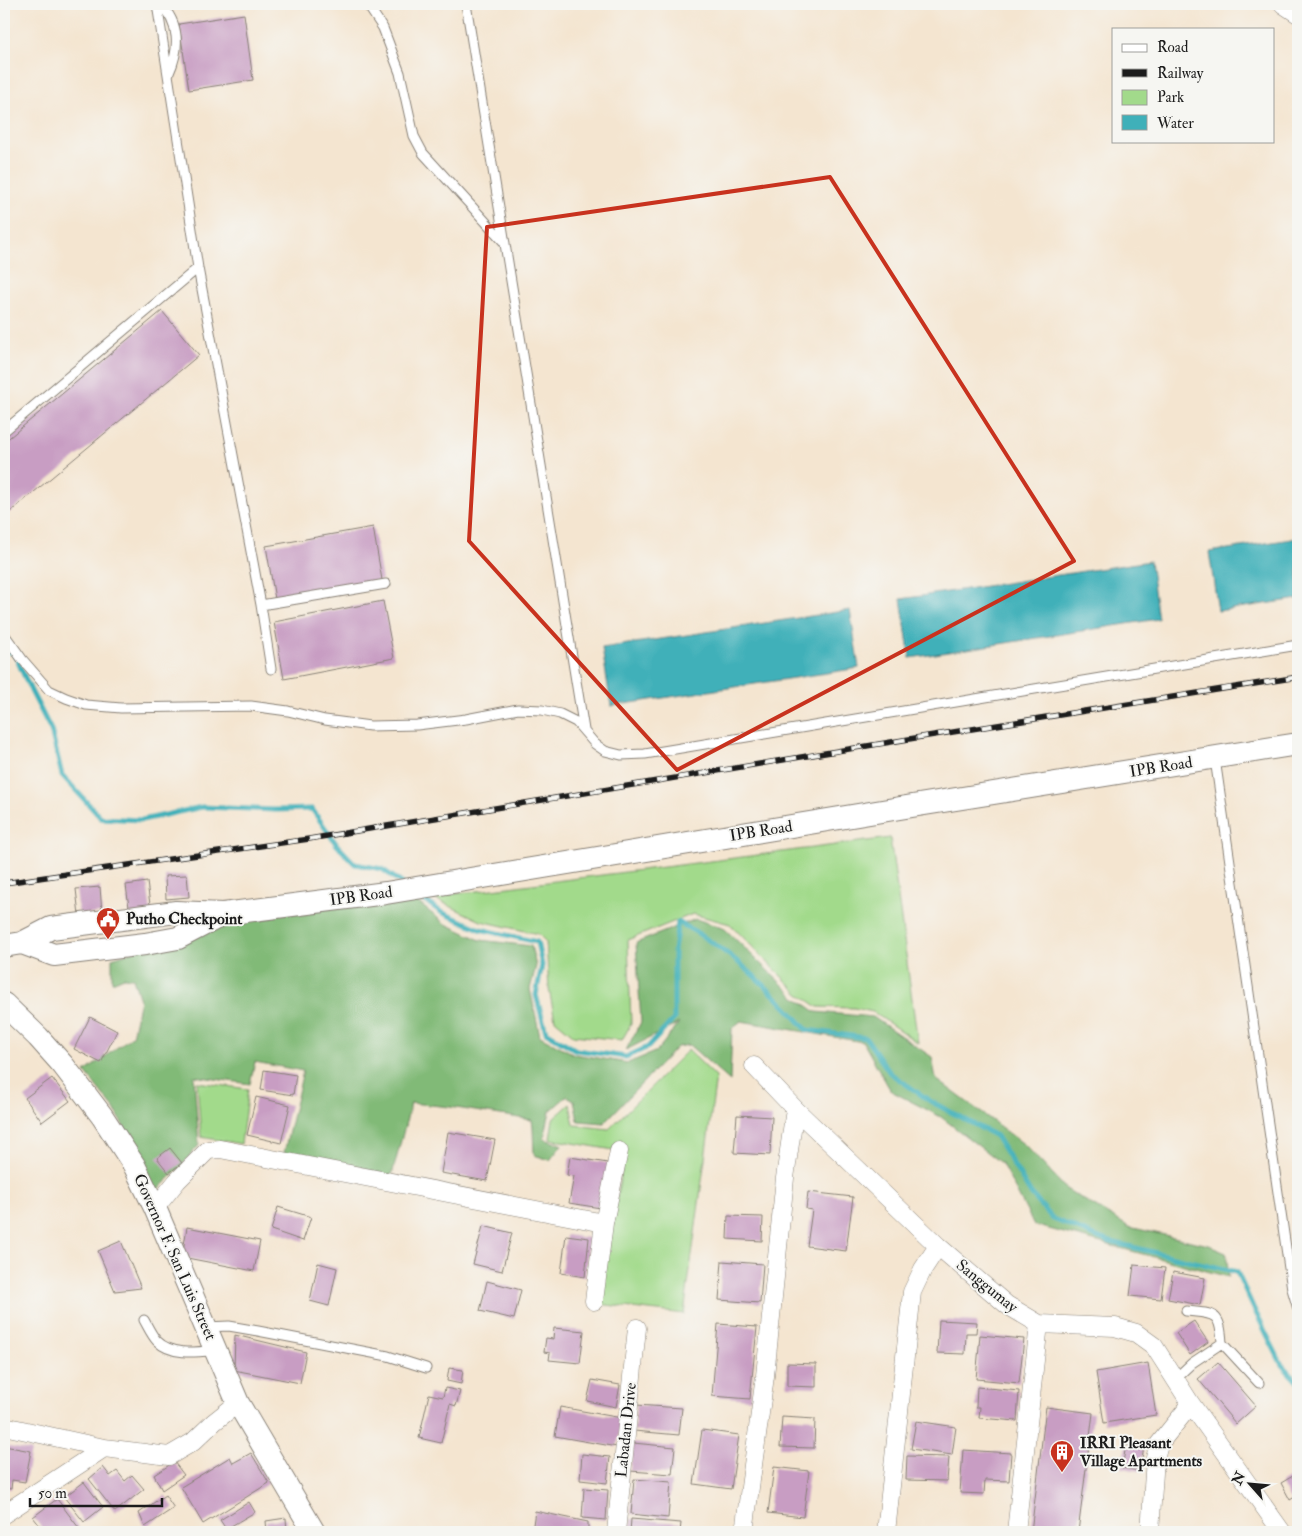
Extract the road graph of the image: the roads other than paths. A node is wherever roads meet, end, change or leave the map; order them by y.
1 (159, 4) edge
2 (367, 4) edge
3 (466, 4) edge
4 (1283, 4) edge
5 (1298, 14) edge
6 (169, 73) junction
7 (505, 243) junction
8 (198, 268) junction
9 (4, 431) edge
10 (386, 584) dead end
11 (261, 605) junction
12 (4, 634) edge
13 (1298, 645) edge
14 (271, 669) dead end
15 (584, 731) junction
16 (1298, 744) edge
17 (1215, 758) junction
18 (13, 945) edge
19 (4, 1004) edge
20 (754, 1066) dead end
21 (795, 1109) junction
22 (619, 1151) dead end
23 (155, 1208) junction
24 (604, 1223) junction
25 (938, 1246) junction
26 (594, 1302) dead end
27 (1298, 1309) edge
28 (1186, 1312) dead end
29 (144, 1320) dead end
30 (1039, 1324) junction
31 (206, 1327) junction
32 (637, 1328) dead end
33 (1222, 1342) junction
34 (216, 1350) junction
35 (426, 1368) dead end
36 (1175, 1380) junction
37 (1259, 1383) dead end
38 (238, 1403) junction
39 (1191, 1404) junction
40 (4, 1426) edge
41 (104, 1448) junction
42 (4, 1514) edge
43 (314, 1532) edge
44 (616, 1532) edge
45 (744, 1532) edge
46 (886, 1532) edge
47 (1016, 1532) edge
48 (1150, 1532) edge
49 (1282, 1532) edge

1 - 6 lane
1 - 6 lane
2 - 7 lane
3 - 7 lane
4 - 5 street
6 - 8 lane
7 - 15 lane
8 - 9 lane
8 - 11 lane
10 - 11 lane
11 - 14 lane
12 - 15 lane
13 - 15 lane
16 - 17 street, IPB Road
17 - 18 street, IPB Road
17 - 27 lane
19 - 23 street, Governor F. San Luis Street
20 - 21 street, Sanggumay
21 - 25 street, Sanggumay
21 - 45 street
22 - 24 street
23 - 24 street
23 - 31 street, Governor F. San Luis Street
24 - 26 street
25 - 30 street, Sanggumay
25 - 46 street
28 - 33 lane
29 - 34 lane
30 - 36 street, Sanggumay
30 - 47 street
31 - 34 street, Governor F. San Luis Street
31 - 35 lane
32 - 44 street, Labadan Drive
33 - 36 lane
33 - 37 lane
34 - 38 street, Governor F. San Luis Street
36 - 39 street, Sanggumay
38 - 41 street
38 - 43 street, Governor F. San Luis Street
39 - 48 street
39 - 49 street, Sanggumay
40 - 41 street
41 - 42 street

